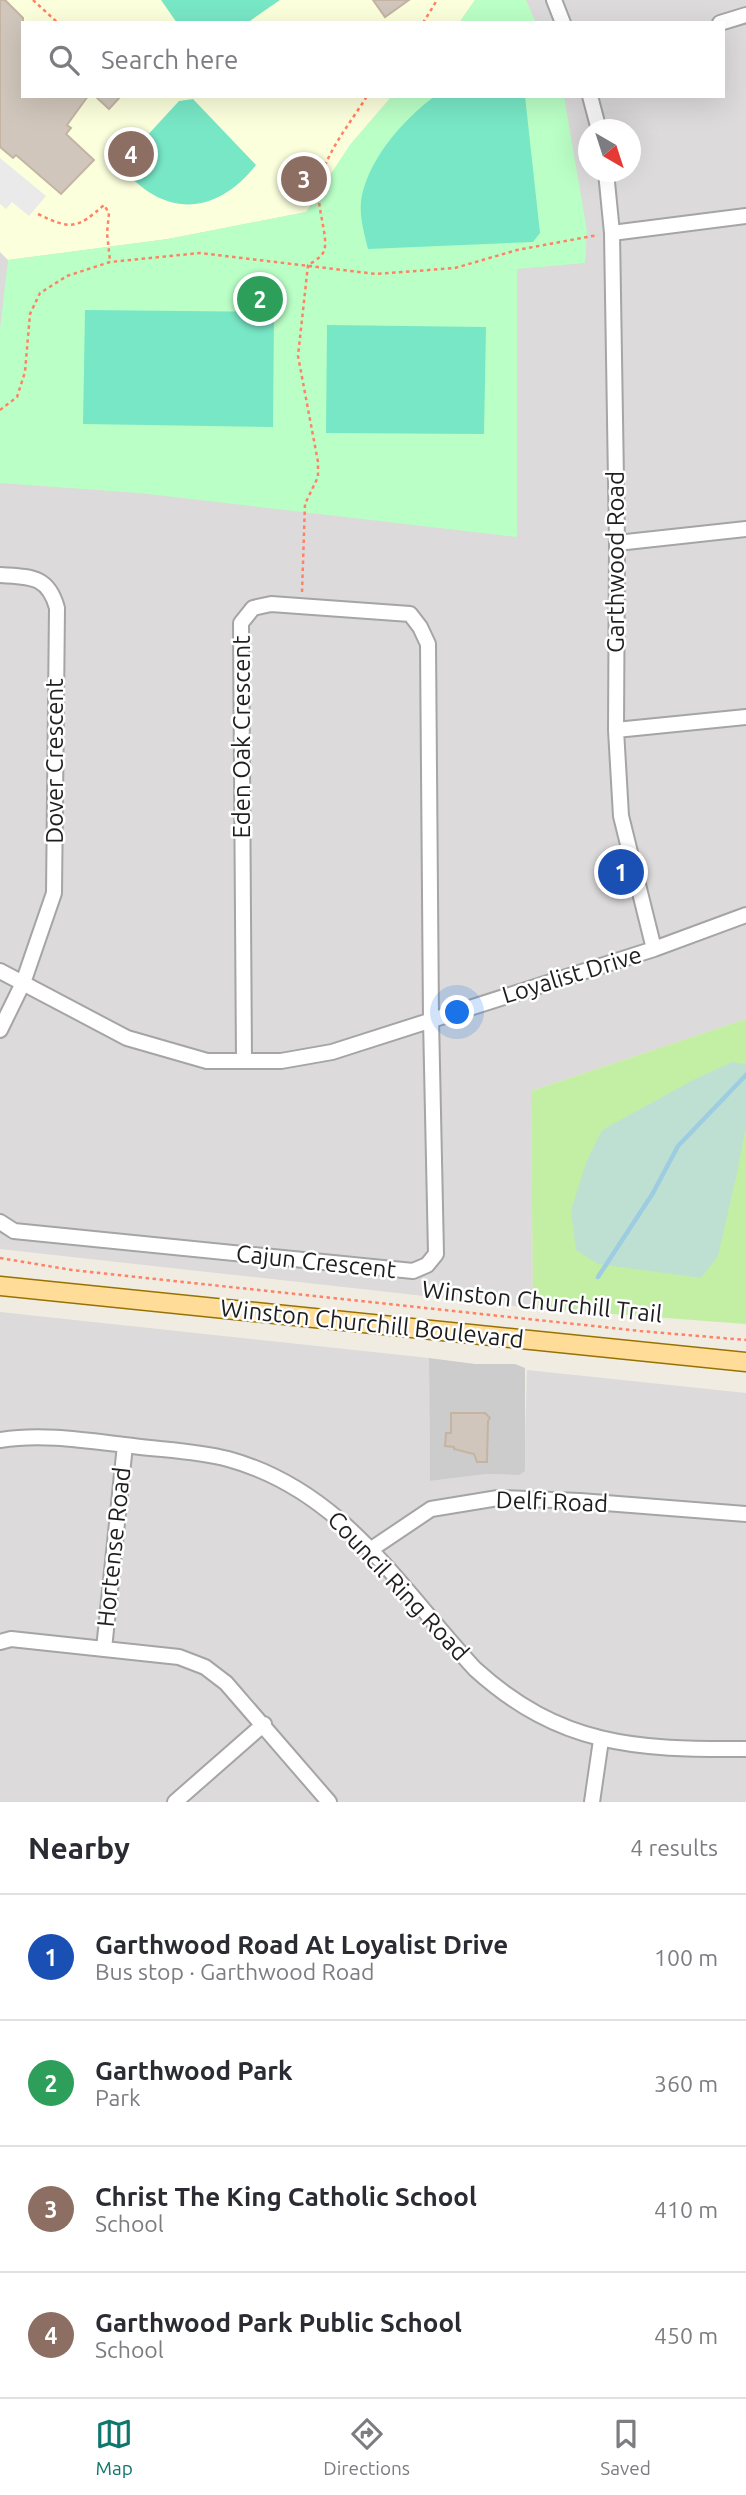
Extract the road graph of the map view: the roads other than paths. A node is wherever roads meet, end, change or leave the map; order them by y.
1 (554, 0) edge
2 (746, 15) edge
3 (562, 21) edge
4 (725, 21) edge
5 (591, 98) edge
6 (596, 119) edge
7 (607, 182) edge
8 (746, 216) edge
9 (612, 233) junction
10 (746, 529) edge
11 (617, 544) junction
12 (0, 575) edge
13 (746, 717) edge
14 (616, 730) junction
15 (746, 915) edge
16 (654, 949) junction
17 (0, 971) edge
18 (23, 983) junction
19 (431, 1019) junction
20 (0, 1030) edge
21 (244, 1061) junction
22 (0, 1222) edge
23 (0, 1286) edge
24 (745, 1362) edge
25 (0, 1440) edge
26 (125, 1445) junction
27 (746, 1514) edge
28 (370, 1550) junction
29 (0, 1642) edge
30 (104, 1649) junction
31 (264, 1724) junction
32 (601, 1740) junction
33 (746, 1749) edge
34 (175, 1802) edge
35 (329, 1802) edge
36 (592, 1802) edge

1 - 3 street
2 - 4 street
5 - 6 street
7 - 9 street, Garthwood Road
8 - 9 street
9 - 11 street, Garthwood Road
10 - 11 street
11 - 14 street, Garthwood Road
12 - 18 street, Dover Crescent
13 - 14 street
14 - 16 street, Garthwood Road
15 - 16 street, Loyalist Drive
16 - 19 street, Loyalist Drive
17 - 18 street, Loyalist Drive
18 - 20 street
18 - 21 street, Loyalist Drive
19 - 21 street, Loyalist Drive
19 - 21 street, Eden Oak Crescent
19 - 22 street, Cajun Crescent
23 - 24 main road, Winston Churchill Boulevard
25 - 26 street, Council Ring Road
26 - 28 street, Council Ring Road
26 - 30 street, Hortense Road
27 - 28 street, Delfi Road
28 - 32 street, Council Ring Road
29 - 30 street
30 - 31 street
31 - 34 street
31 - 35 street
32 - 33 street, Council Ring Road
32 - 36 street

